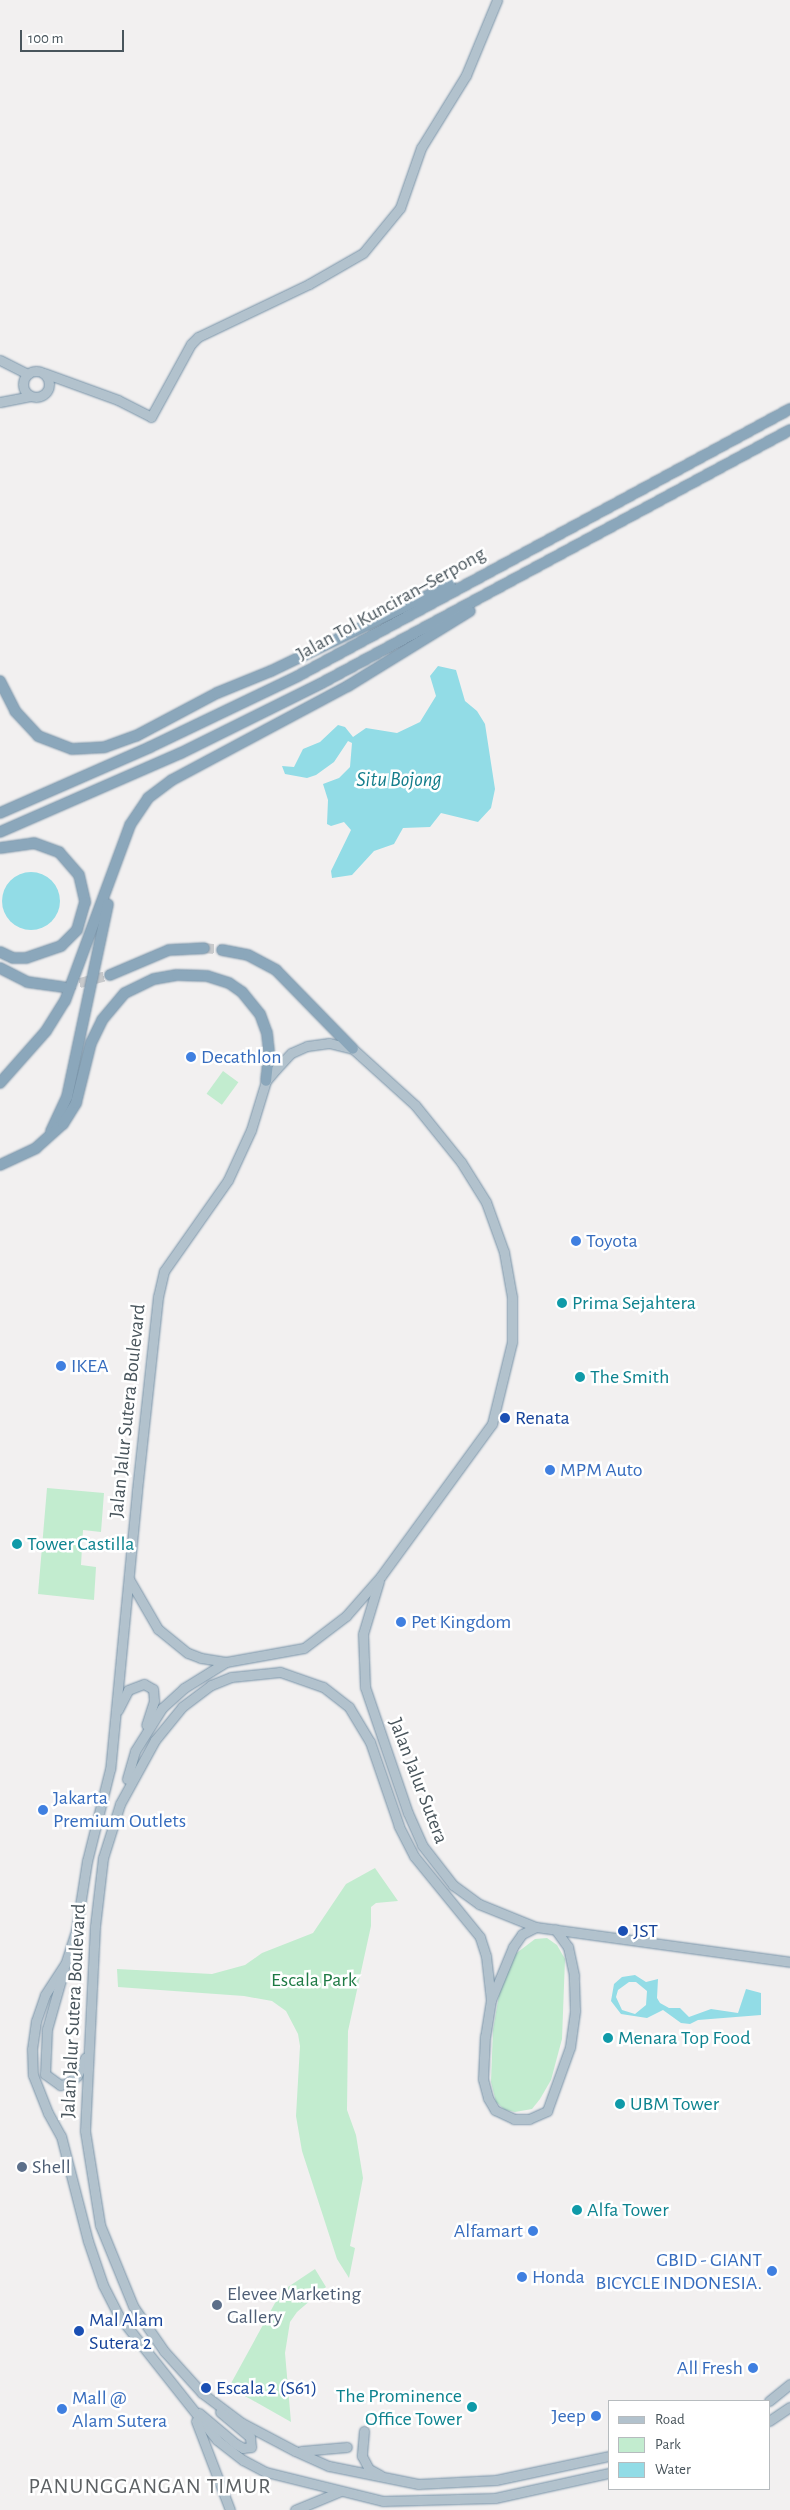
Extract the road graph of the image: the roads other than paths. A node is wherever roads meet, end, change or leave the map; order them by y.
1 (497, 0) edge
2 (0, 360) edge
3 (44, 373) junction
4 (28, 374) junction
5 (30, 396) junction
6 (0, 402) edge
7 (790, 409) edge
8 (790, 430) edge
9 (518, 554) junction
10 (503, 588) junction
11 (0, 681) edge
12 (0, 813) edge
13 (0, 832) edge
14 (0, 848) edge
15 (119, 856) junction
16 (204, 948) tunnel mouth
17 (222, 950) tunnel mouth
18 (0, 952) edge
19 (0, 968) edge
20 (110, 975) tunnel mouth
21 (64, 987) tunnel mouth
22 (353, 1049) junction
23 (266, 1081) junction
24 (0, 1083) edge
25 (43, 1142) junction
26 (3, 1164) edge
27 (381, 1576) junction
28 (129, 1579) junction
29 (226, 1662) junction
30 (114, 1730) junction
31 (135, 1750) junction
32 (120, 1804) junction
33 (536, 1926) junction
34 (555, 1929) junction
35 (790, 1962) edge
36 (65, 1964) junction
37 (491, 2000) junction
38 (88, 2050) junction
39 (790, 2384) edge
40 (202, 2393) junction
41 (770, 2400) edge
42 (189, 2406) junction
43 (790, 2406) edge
44 (770, 2420) edge
45 (364, 2431) dead end
46 (347, 2447) dead end
47 (295, 2451) junction
48 (608, 2456) edge
49 (608, 2473) edge
50 (389, 2480) junction
51 (341, 2491) junction
52 (230, 2510) edge
53 (295, 2510) edge

1 - 3 main road
2 - 4 main road
3 - 4 main road
3 - 5 main road
4 - 5 main road
5 - 6 main road
7 - 9 highway, Jalan Tol Kunciran–Serpong
8 - 10 highway, Jalan Tol Kunciran–Serpong
9 - 11 highway
9 - 12 highway, Jalan Tol Kunciran–Serpong
10 - 13 highway
10 - 15 highway
14 - 18 highway
15 - 24 highway
15 - 25 highway
16 - 20 highway
17 - 22 highway
19 - 21 highway
22 - 23 main road
22 - 27 main road, Jalan Jalur Sutera
23 - 25 highway
23 - 28 main road, Jalan Jalur Sutera Boulevard
25 - 26 highway
27 - 29 main road, Jalan Jalur Sutera
27 - 33 main road, Jalan Jalur Sutera
28 - 29 main road, Jalan Jalur Sutera
28 - 30 main road, Jalan Jalur Sutera Boulevard
29 - 31 main road
30 - 31 main road
30 - 36 main road, Jalan Jalur Sutera Boulevard
31 - 32 main road
32 - 37 main road, Jalan Jalur Sutera Boulevard
32 - 38 main road, Jalan Jalur Sutera Boulevard
33 - 34 main road, Jalan Jalur Sutera
33 - 37 main road
34 - 35 main road, Jalan Jalur Sutera
34 - 37 main road
36 - 38 main road
36 - 42 main road, Jalan Jalur Sutera Boulevard
38 - 40 main road, Jalan Jalur Sutera Boulevard
39 - 41 main road
40 - 42 main road
40 - 47 main road, Jalan Jalur Sutera Boulevard
42 - 51 main road, Jalan Jalur Sutera Boulevard
42 - 52 main road
43 - 44 main road
45 - 50 main road
46 - 47 main road
47 - 50 main road, Jalan Jalur Sutera Boulevard
48 - 50 main road, Jalan Jalur Sutera Boulevard
49 - 51 main road, Jalan Jalur Sutera Boulevard
51 - 53 main road

